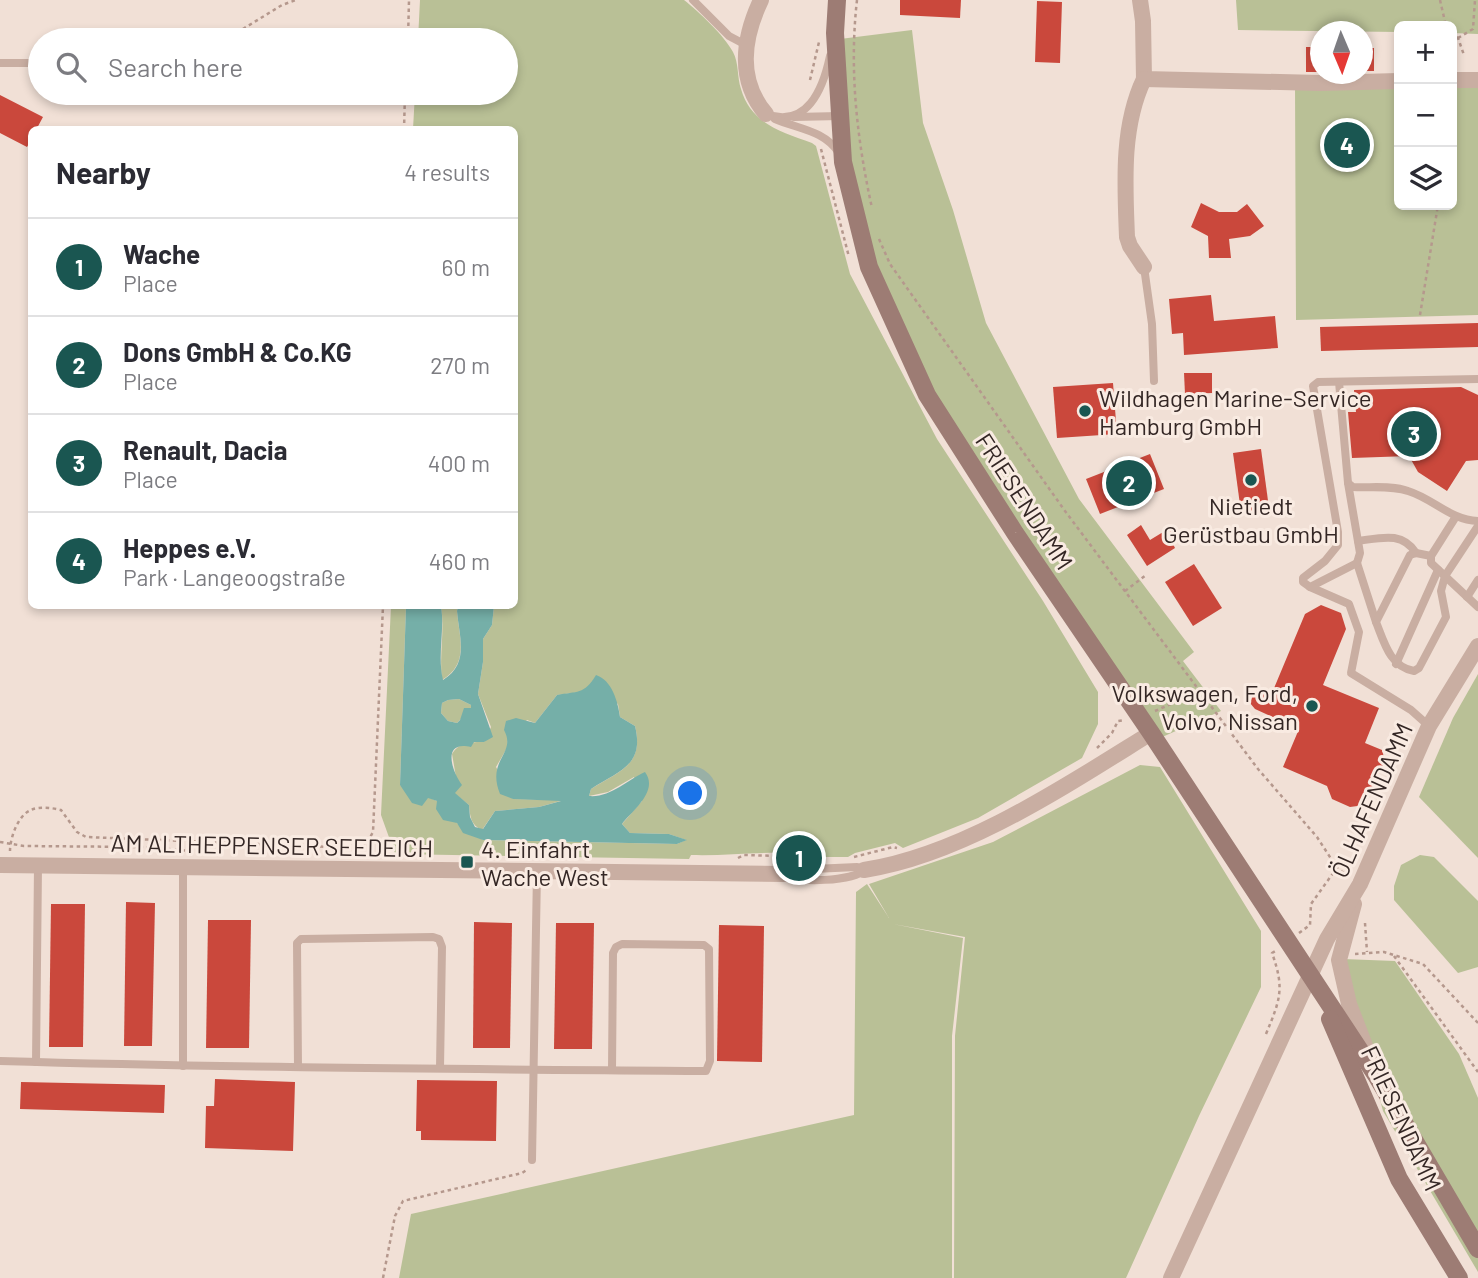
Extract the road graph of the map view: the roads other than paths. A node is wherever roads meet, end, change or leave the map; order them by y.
1 (693, 0) edge
2 (761, 0) edge
3 (837, 0) edge
4 (1140, 0) edge
5 (835, 33) junction
6 (746, 45) junction
7 (0, 63) edge
8 (28, 63) edge
9 (1144, 79) junction
10 (1457, 80) edge
11 (1478, 80) edge
12 (1394, 81) edge
13 (766, 114) junction
14 (785, 118) junction
15 (841, 120) junction
16 (820, 134) junction
17 (843, 162) junction
18 (1144, 267) joint
19 (1478, 379) edge
20 (1154, 381) dead end
21 (1339, 382) junction
22 (1348, 483) junction
23 (1455, 518) junction
24 (1478, 523) edge
25 (1358, 541) junction
26 (1416, 553) junction
27 (1431, 556) junction
28 (1357, 563) junction
29 (1441, 573) junction
30 (1478, 580) edge
31 (1310, 587) junction
32 (1467, 597) junction
33 (1478, 607) edge
34 (1376, 622) junction
35 (1478, 646) edge
36 (1396, 664) junction
37 (1429, 726) junction
38 (1151, 733) junction
39 (5, 865) edge
40 (38, 865) junction
41 (183, 867) junction
42 (864, 870) joint
43 (537, 872) junction
44 (784, 874) joint
45 (1360, 884) junction
46 (1310, 975) junction
47 (0, 1061) edge
48 (36, 1062) junction
49 (183, 1066) junction
50 (298, 1067) junction
51 (440, 1069) junction
52 (534, 1069) junction
53 (612, 1070) junction
54 (1376, 1075) junction
55 (532, 1160) road end
56 (1478, 1248) edge
57 (1171, 1278) edge
58 (1459, 1278) edge

1 - 6 lane
2 - 6 street
3 - 5 main road, FRIESENDAMM
4 - 9 street
5 - 14 lane
5 - 15 main road, FRIESENDAMM
6 - 13 street
7 - 8 lane
9 - 12 street
9 - 18 street
10 - 11 street
13 - 14 lane
13 - 16 lane
14 - 15 lane
15 - 16 lane
15 - 17 main road, FRIESENDAMM
16 - 17 lane
17 - 38 main road, FRIESENDAMM
18 - 20 lane
19 - 21 lane
21 - 22 lane
21 - 31 lane
22 - 23 lane
22 - 25 lane
23 - 24 lane
23 - 27 lane
24 - 29 lane
25 - 26 lane
25 - 28 lane
26 - 27 lane
26 - 34 lane
27 - 29 lane
28 - 31 lane
28 - 34 lane
29 - 32 lane
29 - 36 lane
29 - 36 lane
30 - 32 lane
31 - 37 lane
32 - 33 lane
34 - 36 lane
35 - 37 street, ÖLHAFENDAMM
37 - 45 street, ÖLHAFENDAMM
38 - 42 street, AM ALTHEPPENSER SEEDEICH
38 - 46 main road, FRIESENDAMM
39 - 40 street, AM ALTHEPPENSER SEEDEICH
40 - 41 street, AM ALTHEPPENSER SEEDEICH
40 - 48 lane
41 - 43 street, AM ALTHEPPENSER SEEDEICH
41 - 49 lane
42 - 44 lane, AM ALTHEPPENSER SEEDEICH
43 - 44 street, AM ALTHEPPENSER SEEDEICH
43 - 52 lane
45 - 46 street, ÖLHAFENDAMM
45 - 54 street, FRIESENDAMM
46 - 54 main road, FRIESENDAMM
46 - 57 street, ÖLHAFENDAMM
46 - 58 main road, FRIESENDAMM
47 - 48 lane
48 - 49 lane
49 - 50 lane
50 - 51 lane
50 - 51 lane
51 - 52 lane
52 - 53 lane
52 - 55 lane
53 - 53 lane
54 - 56 main road, FRIESENDAMM

